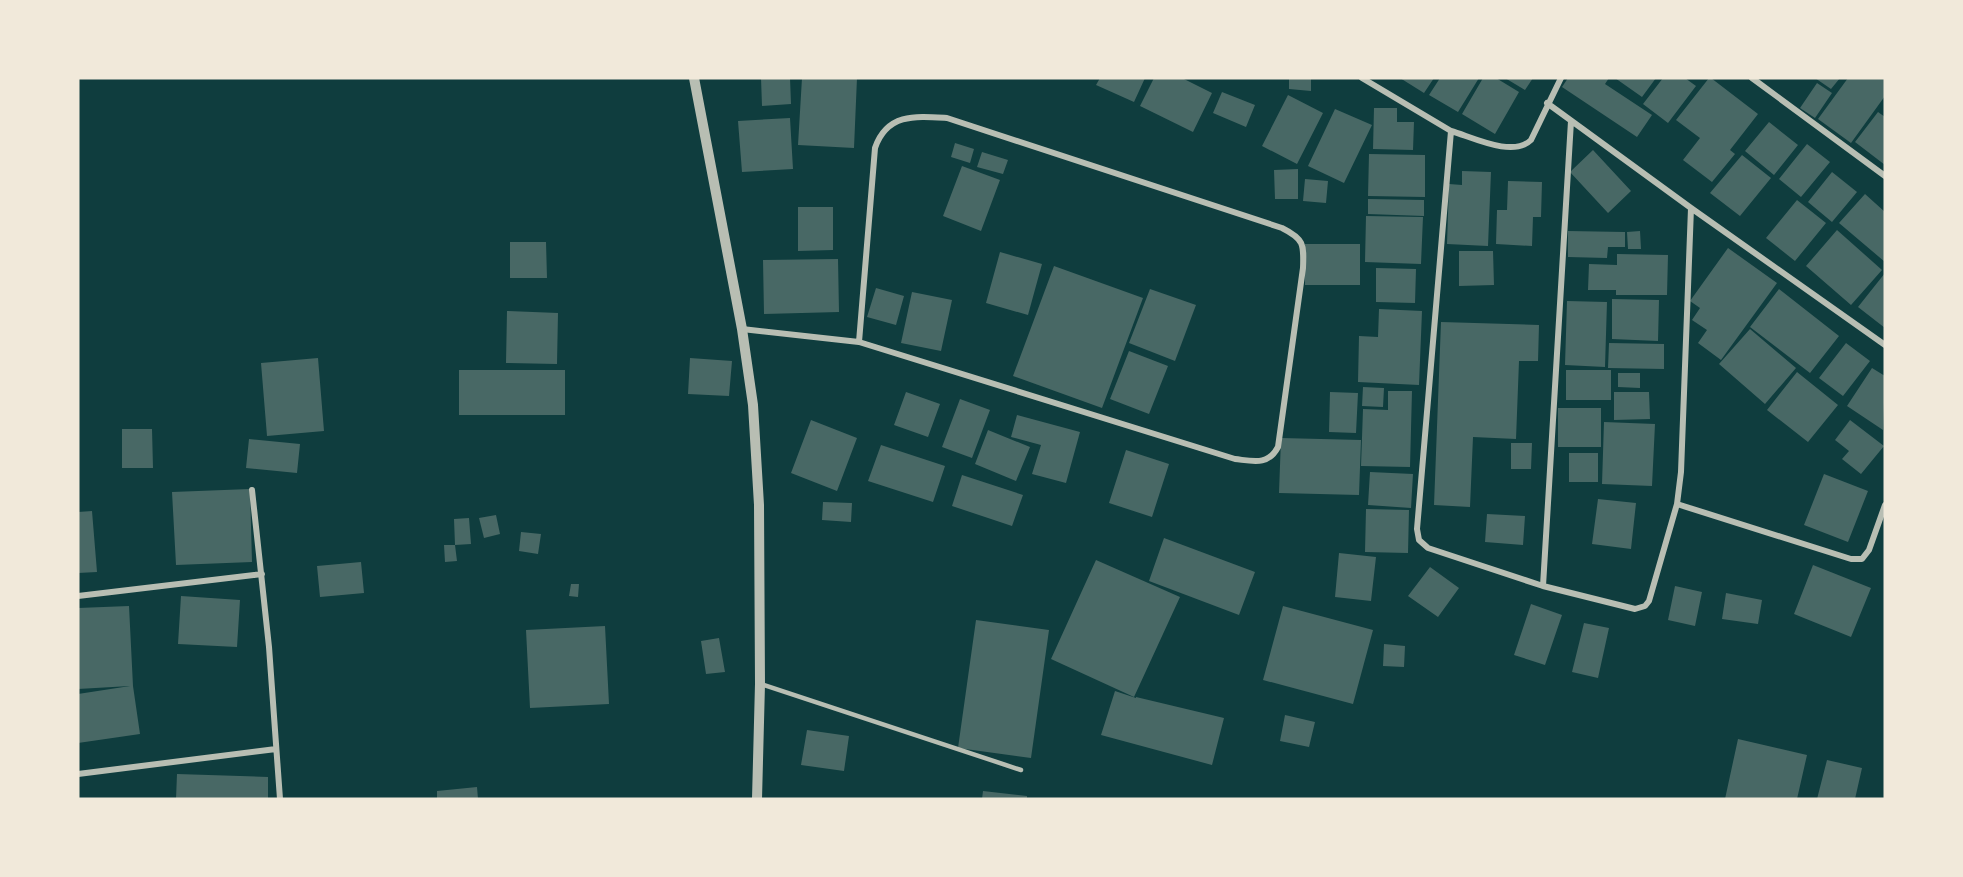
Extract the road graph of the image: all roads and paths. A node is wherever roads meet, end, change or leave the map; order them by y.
1 (694, 78) edge
2 (1362, 78) edge
3 (1561, 78) edge
4 (1752, 78) edge
5 (1547, 103) junction
6 (1571, 121) junction
7 (1451, 131) junction
8 (1885, 176) edge
9 (1691, 208) junction
10 (742, 329) junction
11 (859, 342) junction
12 (1885, 345) edge
13 (252, 490) dead end
14 (1677, 504) junction
15 (1885, 505) edge
16 (262, 574) junction
17 (1543, 586) junction
18 (78, 596) edge
19 (760, 684) junction
20 (276, 749) junction
21 (1021, 770) dead end
22 (78, 774) edge
23 (280, 799) edge
24 (757, 799) edge

1 - 10 street
2 - 7 street
3 - 5 street
4 - 8 street
5 - 6 street
5 - 7 street
6 - 9 street
6 - 17 street
7 - 17 street
9 - 12 street
9 - 14 street
10 - 11 street
10 - 19 street
11 - 11 street
13 - 16 street
14 - 15 street
14 - 17 street
16 - 18 street
16 - 20 street
19 - 21 lane
19 - 24 street
20 - 22 street
20 - 23 street

